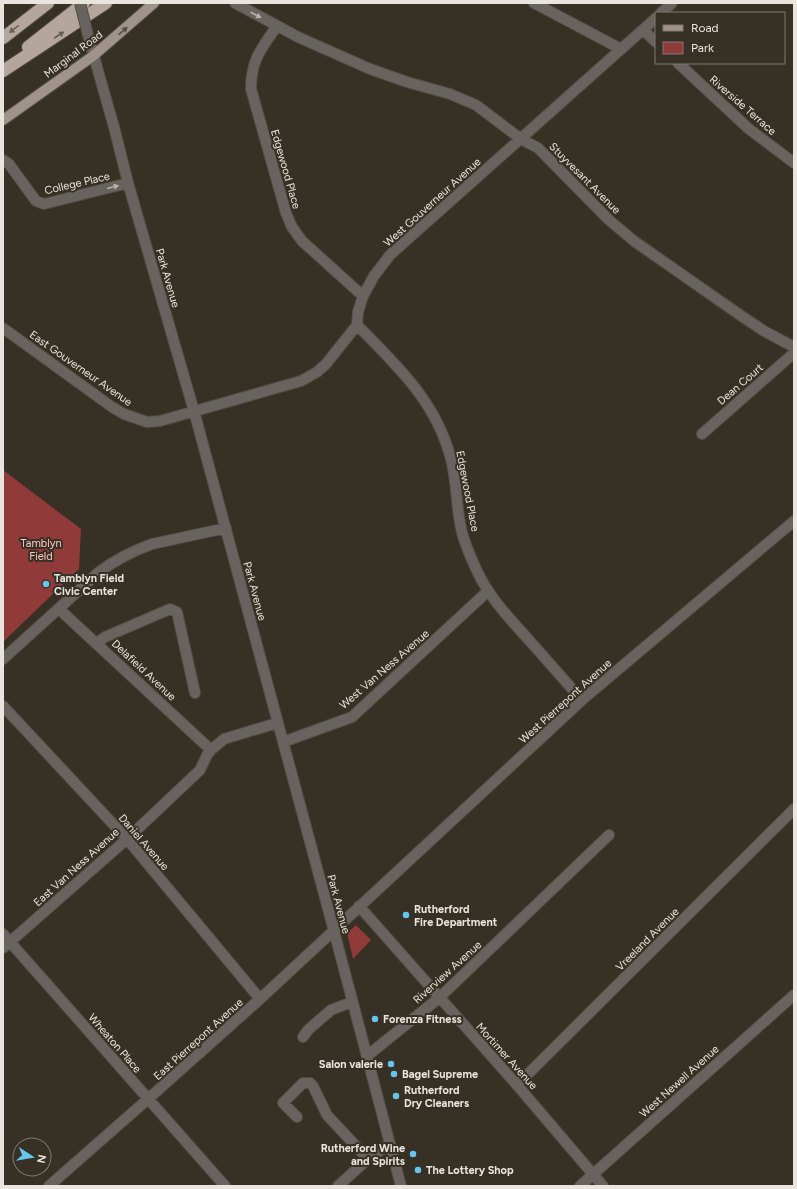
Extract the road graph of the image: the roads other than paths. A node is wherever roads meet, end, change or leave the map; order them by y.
1 (48, 3) edge
2 (80, 3) edge
3 (84, 3) edge
4 (106, 3) edge
5 (154, 3) edge
6 (235, 3) edge
7 (534, 3) edge
8 (672, 3) edge
9 (662, 12) edge
10 (655, 19) edge
11 (277, 26) junction
12 (643, 30) junction
13 (3, 38) edge
14 (655, 41) edge
15 (621, 49) junction
16 (93, 56) junction
17 (679, 64) edge
18 (3, 66) edge
19 (3, 71) edge
20 (3, 120) edge
21 (521, 139) junction
22 (3, 160) edge
23 (794, 163) edge
24 (128, 183) junction
25 (363, 296) junction
26 (357, 325) junction
27 (3, 328) edge
28 (794, 347) edge
29 (794, 353) edge
30 (194, 411) junction
31 (702, 434) dead end
32 (794, 521) edge
33 (226, 528) junction
34 (488, 592) junction
35 (59, 610) junction
36 (97, 643) junction
37 (3, 658) edge
38 (195, 693) dead end
39 (582, 700) junction
40 (3, 706) edge
41 (277, 723) junction
42 (283, 742) junction
43 (211, 750) junction
44 (794, 809) edge
45 (610, 836) dead end
46 (127, 839) junction
47 (359, 906) junction
48 (334, 931) junction
49 (3, 934) edge
50 (7, 945) edge
51 (794, 995) edge
52 (439, 998) junction
53 (260, 999) junction
54 (352, 1002) junction
55 (303, 1037) dead end
56 (367, 1056) junction
57 (517, 1085) junction
58 (148, 1099) junction
59 (297, 1117) dead end
60 (389, 1144) junction
61 (368, 1159) junction
62 (593, 1174) junction
63 (49, 1186) edge
64 (225, 1186) edge
65 (338, 1186) edge
66 (401, 1186) edge
67 (580, 1186) edge
68 (603, 1186) edge

1 -> 13 highway
2 - 16 street, Park Avenue, bridge
3 - 18 highway
19 -> 4 highway
16 -> 5 main road, Marginal Road
6 -> 11 street, Stuyvesant Avenue
7 - 15 street
8 - 9 street
10 - 12 street, West Gouverneur Avenue
11 - 21 street, Stuyvesant Avenue
11 - 25 street, Edgewood Place
12 - 14 street
12 - 15 street, West Gouverneur Avenue
15 - 21 street, West Gouverneur Avenue
16 - 20 main road, Marginal Road
16 - 24 street, Park Avenue
17 - 23 street, Riverside Terrace
21 - 25 street, West Gouverneur Avenue
21 - 28 street, Stuyvesant Avenue
22 -> 24 street, College Place
24 - 30 street, Park Avenue
25 - 26 street, West Gouverneur Avenue
26 - 30 street, West Gouverneur Avenue
26 - 34 street, Edgewood Place
27 - 30 street, East Gouverneur Avenue
29 - 31 street, Dean Court
30 - 33 street, Park Avenue
32 - 39 street, West Pierrepont Avenue
33 - 35 street
33 - 41 street, Park Avenue
34 - 39 street, Edgewood Place
34 - 42 street, West Van Ness Avenue
35 - 36 street, Delafield Avenue
35 - 37 street
36 - 38 street
36 - 43 street, Delafield Avenue
39 - 47 street, West Pierrepont Avenue
40 - 46 street, Daniel Avenue
41 - 42 street, Park Avenue
41 - 43 street, East Van Ness Avenue
42 - 48 street, Park Avenue
43 - 46 street, East Van Ness Avenue
44 - 57 street, Vreeland Avenue
45 - 52 street, Riverview Avenue
46 - 50 street, East Van Ness Avenue
46 - 53 street, Daniel Avenue
47 - 48 street, East Pierrepont Avenue
47 - 52 street, Mortimer Avenue
48 - 53 street, East Pierrepont Avenue
48 - 54 street, Park Avenue
49 - 50 street, Wheaton Place
50 - 58 street, Wheaton Place
51 - 62 street, West Newell Avenue
52 - 56 street, Riverview Avenue
52 - 57 street, Mortimer Avenue
53 - 58 street, East Pierrepont Avenue
54 - 55 street
54 - 56 street, Park Avenue
56 - 60 street, Park Avenue
57 - 62 street, Mortimer Avenue
58 - 63 street, East Pierrepont Avenue
58 - 64 street, Wheaton Place
59 - 61 street
60 - 61 street
60 - 66 street, Park Avenue
61 - 65 street
62 - 67 street, West Newell Avenue
62 - 68 street, Mortimer Avenue

